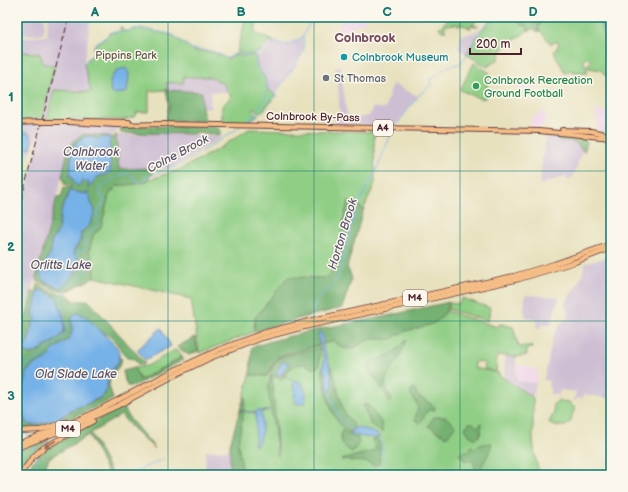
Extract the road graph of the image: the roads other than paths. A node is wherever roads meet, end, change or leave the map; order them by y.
1 (17, 123) edge
2 (539, 131) junction
3 (611, 137) edge
4 (611, 244) edge
5 (611, 250) edge
6 (116, 404) junction
7 (17, 430) edge
8 (17, 444) edge
9 (17, 448) edge
10 (19, 475) edge

1 - 2 highway, Colnbrook By-Pass / A4, bridge
2 - 3 highway, Colnbrook By-Pass / A4
2 - 3 highway, Colnbrook By-Pass / A4
4 - 6 highway, M4
5 - 6 highway, M4
6 - 7 highway
6 - 8 highway, M4
6 - 9 highway, M4
6 -> 10 highway

